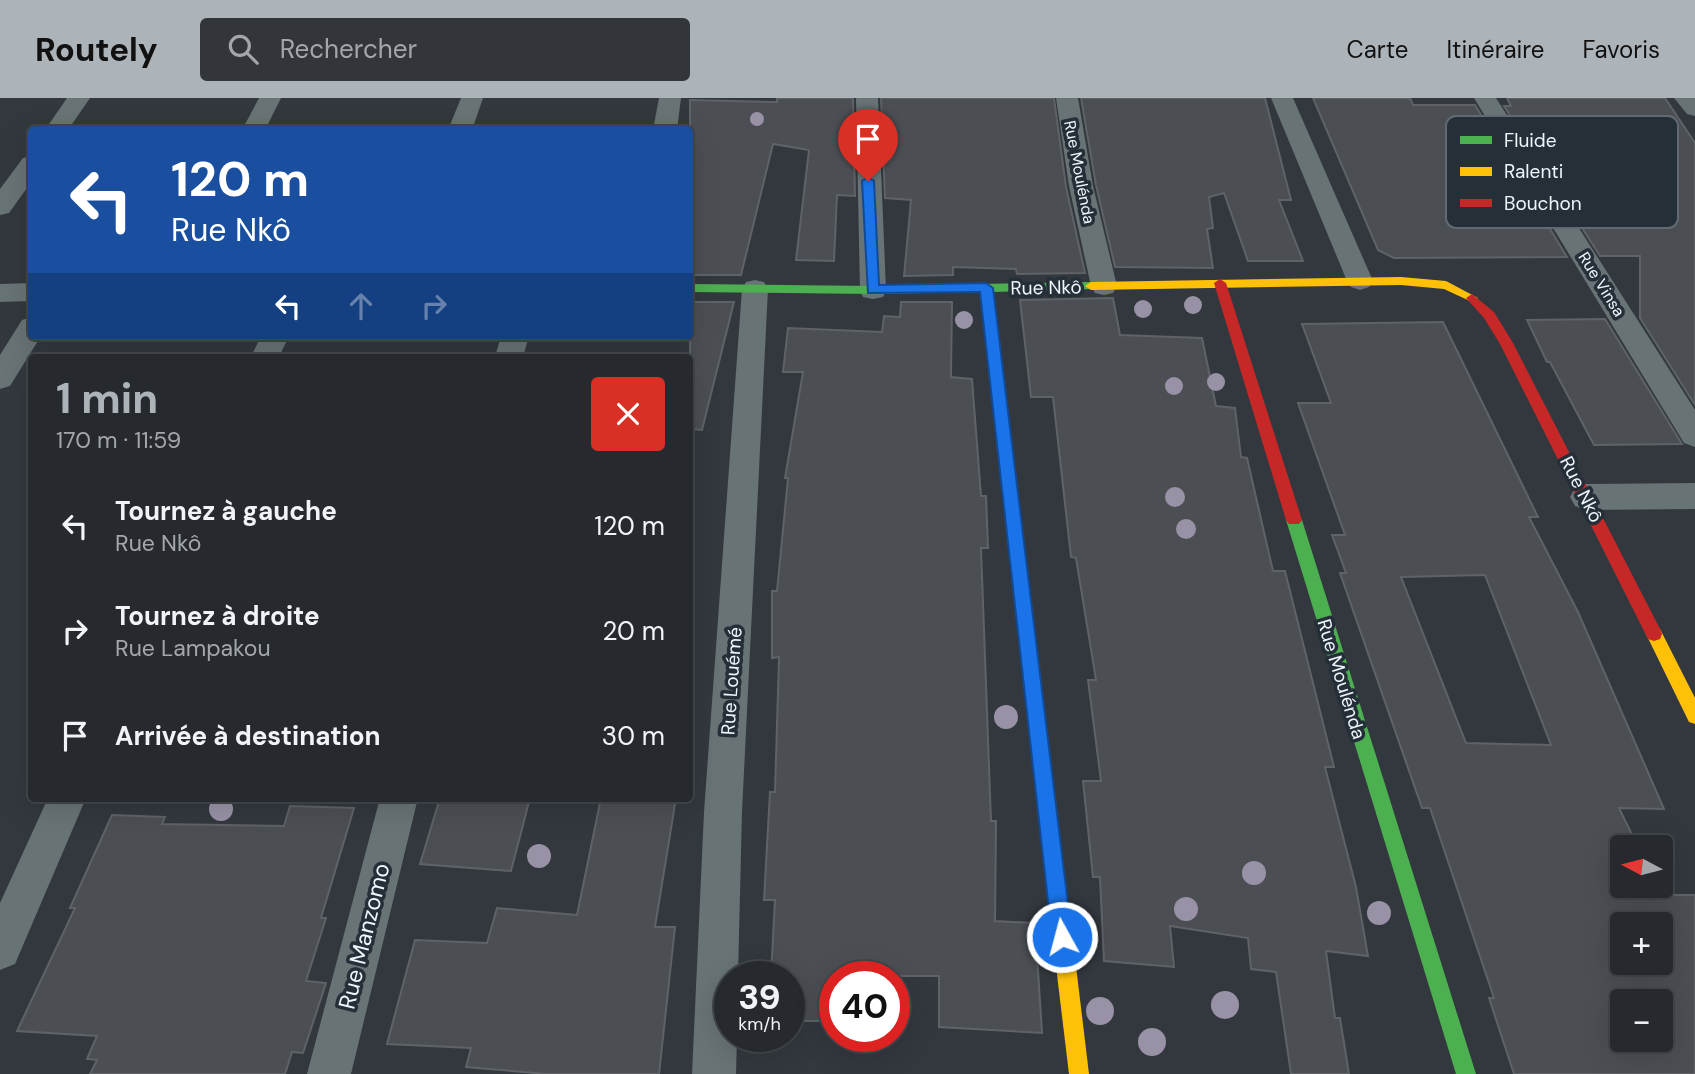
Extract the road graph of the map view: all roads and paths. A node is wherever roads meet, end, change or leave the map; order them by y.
1 (79, 98) edge
2 (270, 98) edge
3 (472, 98) edge
4 (670, 98) edge
5 (867, 98) edge
6 (1067, 98) edge
7 (1282, 98) edge
8 (1485, 98) edge
9 (1685, 98) edge
10 (1695, 109) edge
11 (1496, 116) edge
12 (59, 126) edge
13 (255, 126) edge
14 (462, 126) edge
15 (666, 126) edge
16 (28, 168) edge
17 (0, 207) edge
18 (1566, 228) edge
19 (1360, 281) junction
20 (1220, 283) junction
21 (1104, 286) junction
22 (986, 288) junction
23 (693, 289) edge
24 (755, 289) junction
25 (873, 290) junction
26 (28, 292) edge
27 (0, 293) edge
28 (28, 333) edge
29 (0, 378) edge
30 (1695, 435) edge
31 (1695, 496) edge
32 (1586, 497) junction
33 (1695, 716) edge
34 (65, 802) edge
35 (398, 802) edge
36 (0, 949) edge
37 (329, 1074) edge
38 (714, 1074) edge
39 (1079, 1074) edge
40 (1466, 1074) edge

1 - 12 street
2 - 13 street
3 - 14 street
4 - 15 street
5 - 25 street
6 - 21 street, Rue Moulénda
7 - 19 street
8 - 11 street, Rue Vinsa
9 - 10 street
16 - 17 street
18 - 30 street, Rue Vinsa
19 - 20 street, Rue Nkô
19 - 32 street, Rue Nkô
20 - 21 street, Rue Nkô
20 - 40 street, Rue Moulénda
21 - 22 street, Rue Nkô
22 - 25 street, Rue Nkô
22 - 39 street
23 - 24 street, Rue Nkô
24 - 25 street, Rue Nkô
24 - 38 street, Rue Louémé
26 - 27 street
28 - 29 street
31 - 32 street
32 - 33 street, Rue Nkô
34 - 36 street
35 - 37 street, Rue Manzomo

